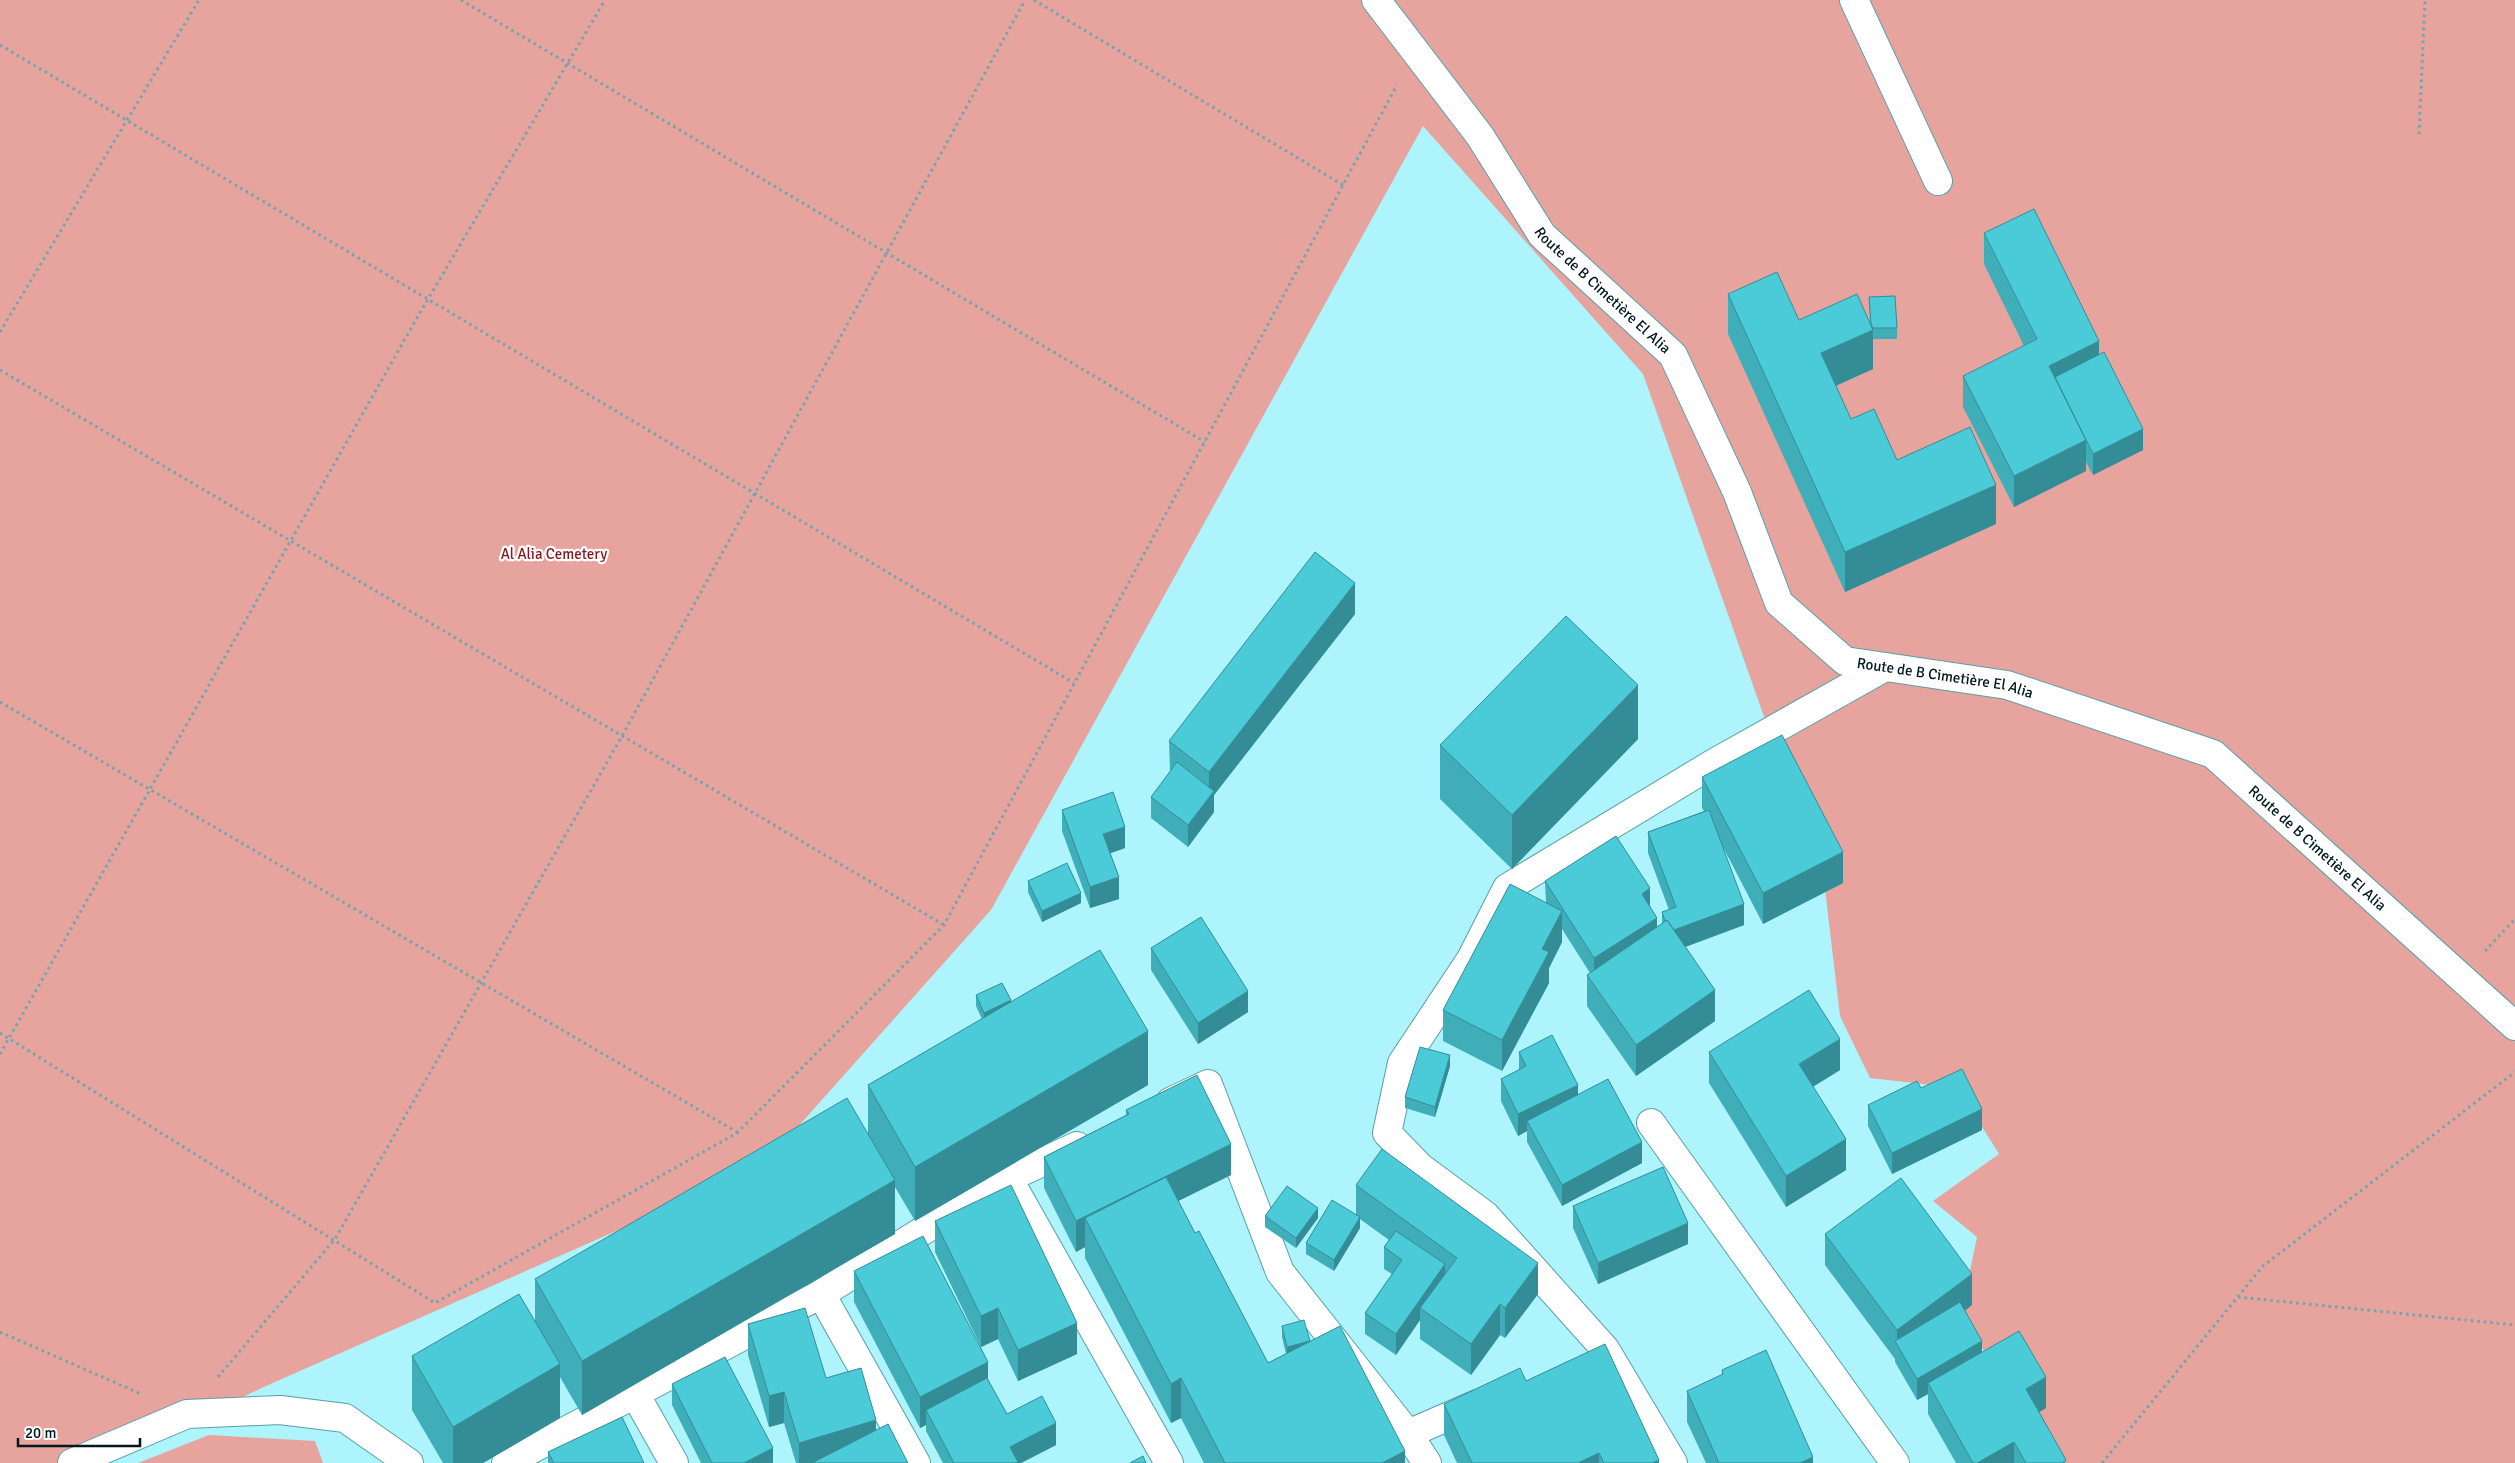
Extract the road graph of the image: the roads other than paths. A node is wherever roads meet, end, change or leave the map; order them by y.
1 (1376, 0) edge
2 (1854, 0) edge
3 (1938, 181) dead end
4 (1885, 667) junction
5 (2515, 1026) edge
6 (1147, 1113) edge
7 (1651, 1123) dead end
8 (1103, 1133) edge
9 (1008, 1178) junction
10 (820, 1294) junction
11 (1605, 1349) junction
12 (1578, 1361) edge
13 (635, 1394) junction
14 (1498, 1396) edge
15 (1408, 1434) junction
16 (72, 1463) edge
17 (409, 1463) edge
18 (506, 1463) edge
19 (674, 1463) edge
20 (916, 1463) edge
21 (1169, 1463) edge
22 (1427, 1463) edge
23 (1673, 1463) edge
24 (1895, 1463) edge

1 - 4 street, Route de B Cimetière El Alia
2 - 3 street
4 - 5 street, Route de B Cimetière El Alia
4 - 11 street
6 - 15 street
7 - 24 street
8 - 9 street
9 - 10 street
9 - 21 street
10 - 13 street
10 - 20 street
11 - 12 street
11 - 23 street
13 - 18 street
13 - 19 street
14 - 15 street
15 - 22 street
16 - 17 street

